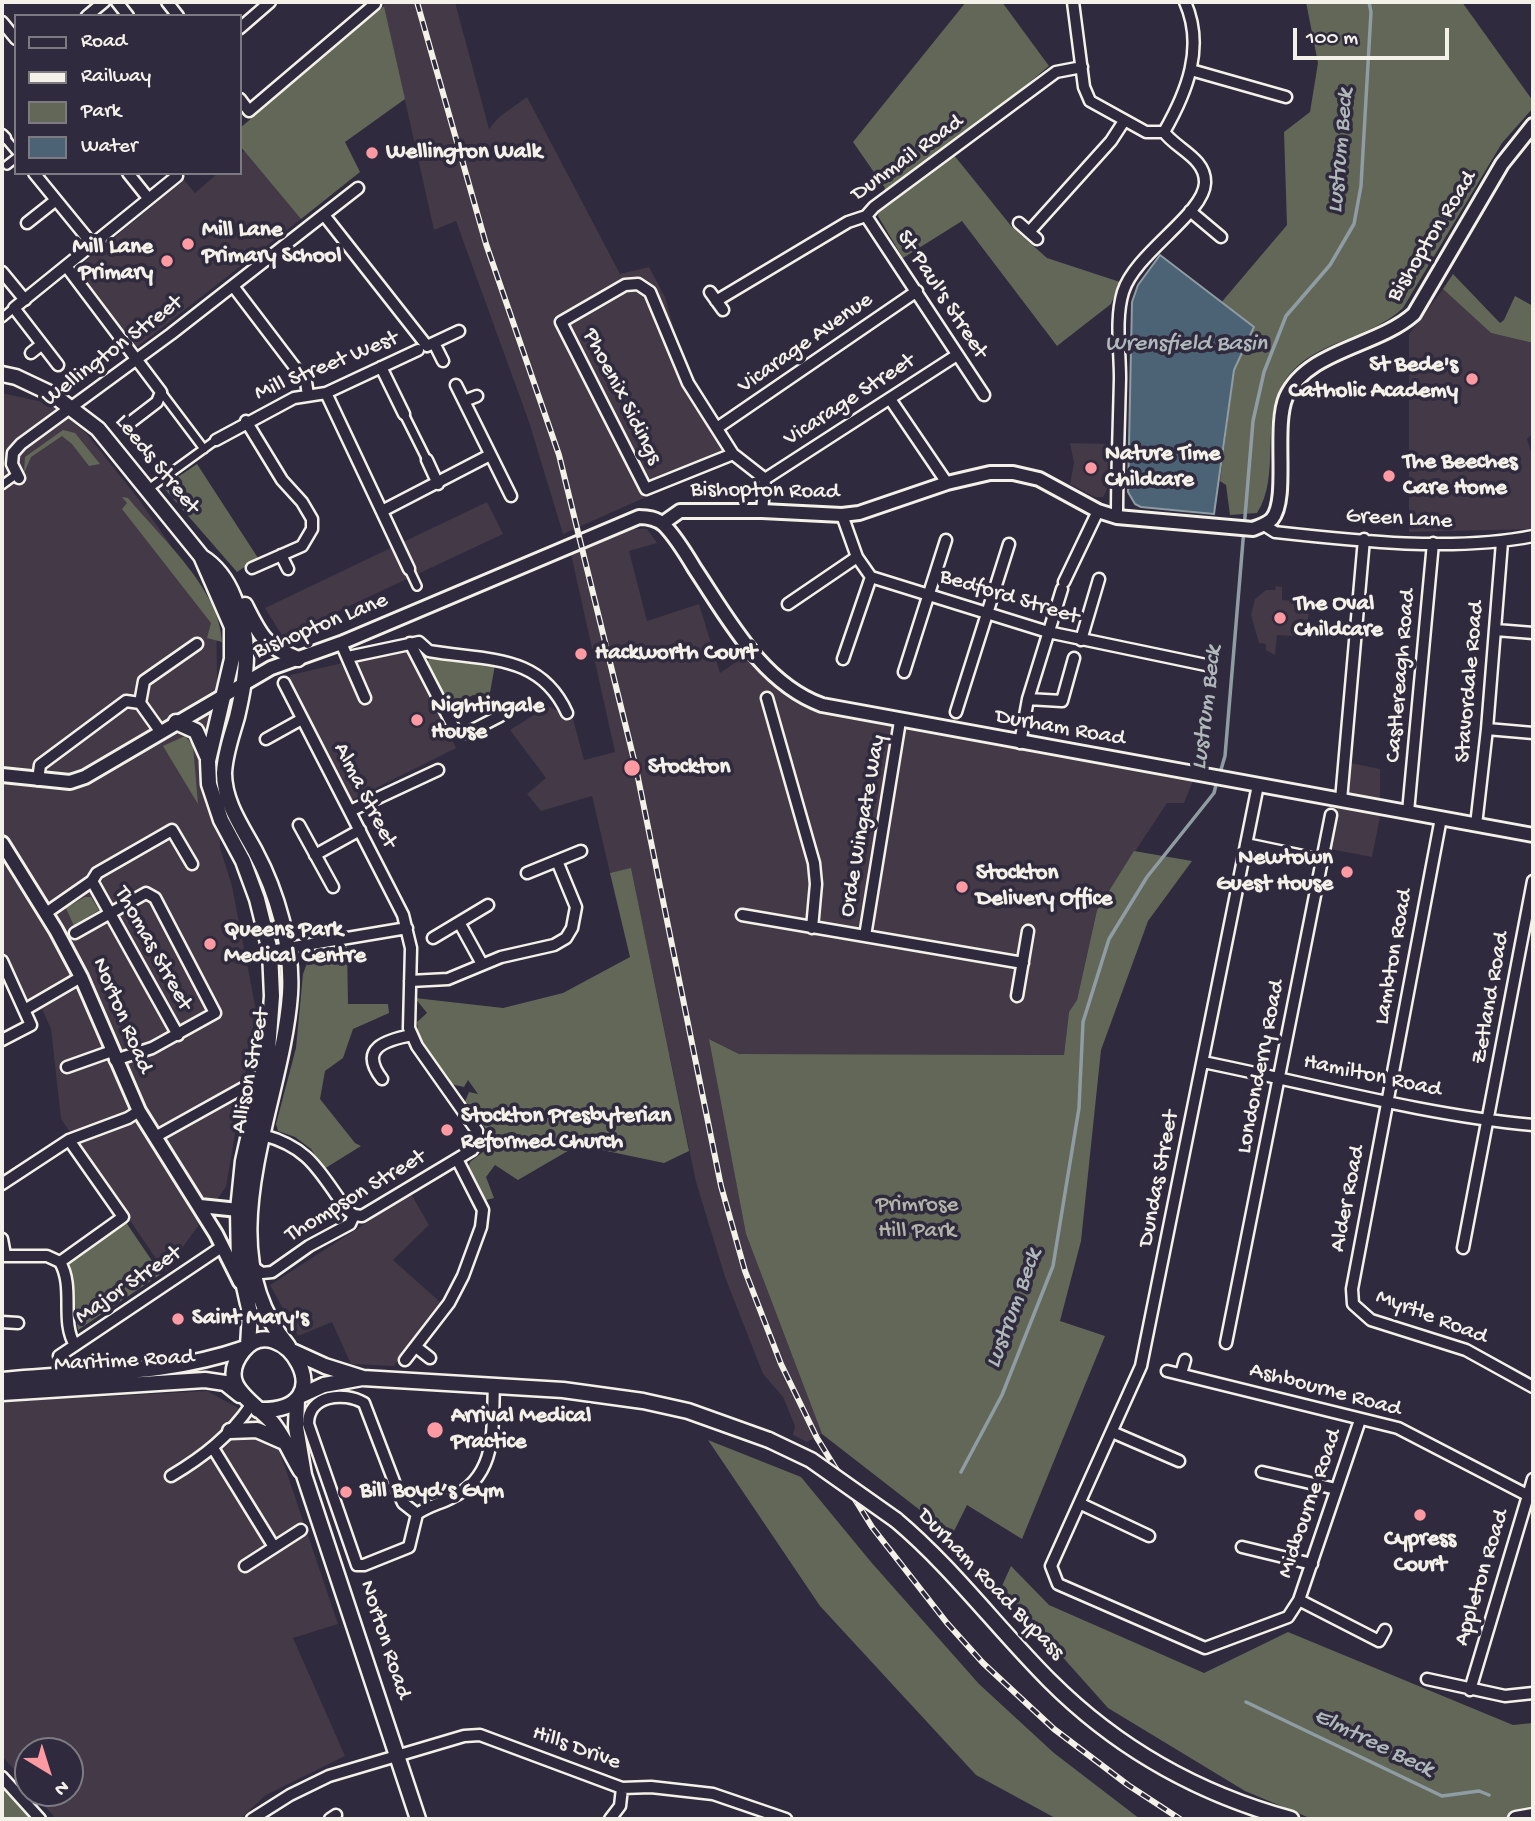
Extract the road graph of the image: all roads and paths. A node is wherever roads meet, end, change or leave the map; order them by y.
1 (104, 2) edge
2 (270, 2) edge
3 (1073, 2) edge
4 (1185, 2) edge
5 (375, 4) dead end
6 (89, 14) edge
7 (2, 22) edge
8 (242, 26) edge
9 (14, 37) edge
10 (1082, 67) junction
11 (1191, 70) junction
12 (1286, 97) dead end
13 (242, 102) edge
14 (1124, 121) junction
15 (1533, 125) edge
16 (1164, 132) junction
17 (14, 160) edge
18 (7, 165) dead end
19 (36, 175) edge
20 (130, 175) edge
21 (177, 176) dead end
22 (358, 188) dead end
23 (148, 198) junction
24 (56, 200) junction
25 (1190, 211) junction
26 (324, 215) junction
27 (866, 216) junction
28 (27, 223) dead end
29 (1019, 223) dead end
30 (1221, 237) dead end
31 (92, 244) junction
32 (66, 266) junction
33 (2, 272) edge
34 (233, 286) junction
35 (917, 290) junction
36 (25, 300) junction
37 (14, 308) junction
38 (723, 310) dead end
39 (2, 318) edge
40 (459, 331) dead end
41 (434, 343) junction
42 (41, 345) junction
43 (418, 350) dead end
44 (31, 353) dead end
45 (957, 355) junction
46 (136, 360) junction
47 (443, 361) dead end
48 (58, 365) dead end
49 (381, 367) junction
50 (2, 374) edge
51 (456, 385) dead end
52 (162, 392) junction
53 (326, 393) junction
54 (984, 395) dead end
55 (308, 396) junction
56 (477, 396) dead end
57 (890, 399) junction
58 (464, 401) junction
59 (72, 406) junction
60 (404, 414) joint
61 (246, 421) junction
62 (127, 425) dead end
63 (717, 428) junction
64 (216, 440) joint
65 (204, 449) junction
66 (733, 454) junction
67 (490, 455) junction
68 (427, 460) joint
69 (16, 477) joint
70 (765, 480) junction
71 (947, 483) junction
72 (438, 484) junction
73 (2, 485) edge
74 (147, 491) junction
75 (511, 496) dead end
76 (382, 511) junction
77 (762, 511) junction
78 (1098, 511) junction
79 (842, 516) junction
80 (1116, 517) junction
81 (663, 523) junction
82 (1259, 527) junction
83 (1533, 536) edge
84 (1364, 539) junction
85 (946, 540) dead end
86 (1502, 542) junction
87 (1433, 543) junction
88 (1009, 544) dead end
89 (281, 555) junction
90 (201, 556) junction
91 (857, 557) junction
92 (253, 568) dead end
93 (288, 569) dead end
94 (409, 569) joint
95 (871, 577) junction
96 (1099, 579) dead end
97 (417, 586) dead end
98 (231, 590) junction
99 (928, 594) junction
100 (788, 604) dead end
101 (988, 613) junction
102 (1496, 630) junction
103 (1048, 632) junction
104 (1533, 633) edge
105 (1081, 640) junction
106 (341, 643) junction
107 (410, 643) junction
108 (197, 644) dead end
109 (348, 657) junction
110 (1074, 658) dead end
111 (298, 659) junction
112 (844, 659) dead end
113 (1206, 665) dead end
114 (904, 672) dead end
115 (244, 683) junction
116 (284, 683) dead end
117 (225, 693) junction
118 (365, 698) dead end
119 (767, 698) dead end
120 (1028, 699) junction
121 (140, 704) junction
122 (566, 712) dead end
123 (956, 712) dead end
124 (500, 716) dead end
125 (302, 719) junction
126 (901, 721) junction
127 (176, 722) junction
128 (1487, 729) junction
129 (160, 731) junction
130 (1533, 733) edge
131 (266, 738) dead end
132 (1020, 743) junction
133 (208, 761) junction
134 (438, 770) dead end
135 (2, 776) edge
136 (38, 780) junction
137 (1258, 785) junction
138 (1338, 800) junction
139 (350, 811) junction
140 (1408, 812) junction
141 (1331, 815) joint
142 (1441, 818) junction
143 (299, 825) dead end
144 (1476, 825) junction
145 (360, 830) junction
146 (1533, 835) edge
147 (1246, 844) junction
148 (4, 851) edge
149 (580, 851) dead end
150 (315, 855) junction
151 (557, 860) junction
152 (1322, 860) junction
153 (192, 864) dead end
154 (527, 873) dead end
155 (92, 881) junction
156 (1533, 881) edge
157 (332, 887) dead end
158 (488, 905) dead end
159 (46, 913) junction
160 (110, 914) junction
161 (742, 915) dead end
162 (460, 924) junction
163 (407, 928) junction
164 (812, 928) junction
165 (1028, 931) dead end
166 (75, 933) joint
167 (864, 936) junction
168 (433, 938) dead end
169 (62, 941) junction
170 (287, 948) junction
171 (270, 951) junction
172 (2, 961) edge
173 (1023, 963) junction
174 (482, 964) junction
175 (81, 977) junction
176 (410, 981) junction
177 (1017, 996) dead end
178 (26, 1010) junction
179 (178, 1035) junction
180 (412, 1035) junction
181 (2, 1040) edge
182 (113, 1056) junction
183 (1203, 1062) junction
184 (67, 1067) dead end
185 (1280, 1077) junction
186 (382, 1079) dead end
187 (243, 1088) dead end
188 (1387, 1102) junction
189 (139, 1111) junction
190 (1489, 1121) junction
191 (1533, 1125) edge
192 (263, 1135) junction
193 (155, 1137) junction
194 (69, 1140) junction
195 (457, 1159) junction
196 (2, 1184) edge
197 (200, 1206) junction
198 (244, 1211) junction
199 (354, 1215) junction
200 (2, 1239) edge
201 (220, 1248) junction
202 (1463, 1248) dead end
203 (4, 1256) edge
204 (60, 1262) junction
205 (251, 1266) junction
206 (245, 1292) junction
207 (1353, 1304) joint
208 (2, 1322) edge
209 (18, 1323) dead end
210 (1226, 1343) dead end
211 (75, 1345) junction
212 (416, 1346) junction
213 (246, 1347) junction
214 (290, 1348) junction
215 (59, 1356) dead end
216 (430, 1358) dead end
217 (405, 1360) dead end
218 (1185, 1360) dead end
219 (1167, 1371) dead end
220 (1181, 1374) junction
221 (363, 1378) junction
222 (2, 1380) edge
223 (494, 1385) junction
224 (1533, 1387) edge
225 (2, 1393) edge
226 (299, 1398) junction
227 (251, 1404) junction
228 (1360, 1420) junction
229 (230, 1431) junction
230 (1112, 1432) junction
231 (284, 1442) junction
232 (213, 1448) junction
233 (1179, 1461) dead end
234 (1262, 1472) dead end
235 (304, 1475) junction
236 (171, 1476) dead end
237 (1533, 1479) edge
238 (1336, 1489) junction
239 (1531, 1497) edge
240 (1081, 1504) junction
241 (417, 1514) junction
242 (301, 1530) dead end
243 (1149, 1536) dead end
244 (274, 1547) junction
245 (1242, 1547) dead end
246 (1312, 1564) junction
247 (245, 1566) dead end
248 (1299, 1600) junction
249 (1385, 1630) dead end
250 (1427, 1679) dead end
251 (1470, 1690) junction
252 (1533, 1693) edge
253 (396, 1755) junction
254 (2, 1777) edge
255 (622, 1788) junction
256 (753, 1808) junction
257 (1533, 1816) edge
258 (40, 1819) edge
259 (252, 1819) edge
260 (418, 1819) edge
261 (610, 1819) edge
262 (748, 1819) edge
263 (786, 1819) edge
264 (1291, 1819) edge
265 (1516, 1819) edge

1 - 6 street
2 - 8 street
3 - 10 street
4 - 11 street
5 - 13 street
7 - 9 street
10 - 14 street
10 - 27 street, Dunmail Road
11 - 12 street
11 - 16 street
14 - 16 street
14 - 29 street
15 - 82 street, Bishopton Road
16 - 25 street
17 - 18 street
19 - 24 street
20 - 23 street
21 - 23 street
22 - 26 street, Wellington Street
23 - 31 street
24 - 28 street
24 - 31 street
25 - 30 street
25 - 80 street
26 - 34 street, Wellington Street
26 - 41 street
27 - 35 street, St Paul's Street
27 - 38 street, Dunmail Road
31 - 32 street
32 - 36 street
32 - 46 street
33 - 36 street
34 - 46 street, Wellington Street
34 - 55 street
35 - 45 street, St Paul's Street
35 - 63 street, Vicarage Avenue
36 - 37 street
37 - 39 street
37 - 42 street
40 - 41 street
41 - 47 street
42 - 44 street
42 - 48 street
43 - 49 street, Mill Street West
45 - 54 street, St Paul's Street
45 - 57 street, Vicarage Street
46 - 52 street
46 - 59 street, Wellington Street
49 - 53 street, Mill Street West
49 - 60 street
50 - 59 main road, Leeds Street
51 - 58 street
52 - 62 street
52 - 65 street
53 - 55 street, Mill Street West
53 - 76 street
55 - 61 street, Mill Street West
56 - 58 street
57 - 70 street, Vicarage Street
57 - 71 street
58 - 67 street
59 - 69 street, Wellington Street
59 - 74 main road, Leeds Street
60 - 68 street
61 - 64 street, Mill Street West
61 - 89 street
63 - 66 street
63 - 66 street, Phoenix Sidings
64 - 65 street, Mill Street West
65 - 74 street, Mill Street West
66 - 70 street
67 - 72 street
67 - 75 street
68 - 72 street
69 - 73 street
70 - 77 street
71 - 78 street, Bishopton Road
71 - 79 street, Bishopton Road
72 - 76 street
74 - 90 main road, Leeds Street
76 - 94 street
77 - 79 street, Bishopton Road
77 - 81 street, Bishopton Road
78 - 80 street, Bishopton Road
78 - 103 street
79 - 91 street
80 - 82 street, Bishopton Road
81 - 106 street, Bishopton Lane
81 - 126 street, Durham Road
82 - 84 street, Green Lane
83 - 86 street, Green Lane
84 - 87 street, Green Lane
84 - 138 street, Londonderry Road
85 - 99 street
86 - 87 street, Green Lane
86 - 102 street, Stavordale Road
87 - 140 street, Castlereagh Road
88 - 101 street
89 - 92 street
89 - 93 street
90 - 98 main road, Leeds Street
90 - 117 main road, Leeds Street
91 - 95 street
91 - 100 street
94 - 97 street
95 - 99 street, Bedford Street
95 - 112 street
96 - 105 street
98 - 111 main road
98 - 115 main road, Leeds Street
99 - 101 street, Bedford Street
99 - 114 street
101 - 103 street, Bedford Street
101 - 123 street
102 - 104 street
102 - 128 street, Stavordale Road
103 - 105 street, Bedford Street
103 - 120 street
105 - 113 street, Bedford Street
106 - 109 street
106 - 111 street, Bishopton Lane
107 - 109 street
107 - 122 street
107 - 124 street
108 - 121 street
109 - 118 street
110 - 120 street
111 - 115 street, Bishopton Lane
115 - 117 street, Bishopton Lane
115 - 170 main road, Allison Street
116 - 125 street, Alma Street
117 - 127 street, Bishopton Lane
117 - 133 main road, Allison Street
119 - 164 street
120 - 132 street
121 - 129 street
121 - 136 street
125 - 131 street
125 - 139 street, Alma Street
126 - 132 street, Durham Road
126 - 167 street, Orde Wingate Way
127 - 129 street, Bishopton Lane
127 - 133 main road
128 - 130 street
128 - 144 street, Stavordale Road
129 - 136 street, Bishopton Lane
132 - 137 street, Durham Road
133 - 171 main road, Allison Street
134 - 139 street
135 - 136 street, Bishopton Lane
137 - 138 street, Durham Road
137 - 147 street, Dundas Street
138 - 140 street, Durham Road
138 - 141 street, Londonderry Road
139 - 145 street, Alma Street
140 - 142 street, Durham Road
141 - 152 street, Londonderry Road
142 - 144 street, Durham Road
142 - 188 street, Lambton Road
143 - 150 street
144 - 146 street, Durham Road
145 - 150 street
145 - 163 street, Alma Street
147 - 152 street
147 - 183 street, Dundas Street
148 - 159 street, Norton Road
149 - 151 street
150 - 157 street
151 - 154 street
151 - 174 street
152 - 185 street, Londonderry Road
153 - 155 street
155 - 159 street
155 - 160 street, Thomas Street
156 - 190 street, Zetland Road
158 - 162 street
159 - 169 street, Norton Road
160 - 166 street
160 - 179 street, Thomas Street
160 - 179 street
161 - 164 street, Orde Wingate Way
162 - 168 street
162 - 174 street
163 - 170 street
163 - 176 street, Alma Street
164 - 167 street, Orde Wingate Way
165 - 173 street
166 - 169 street
167 - 173 street, Orde Wingate Way
169 - 175 street, Norton Road
170 - 171 street
170 - 192 main road, Allison Street
171 - 198 main road, Allison Street
172 - 178 street
173 - 177 street
174 - 176 street
175 - 178 street
175 - 182 street, Norton Road
176 - 180 street, Alma Street
178 - 181 street
179 - 182 street
180 - 186 street
180 - 195 street, Thompson Street
182 - 184 street
182 - 189 street, Norton Road
183 - 185 street, Hamilton Road
183 - 230 street, Dundas Street
185 - 188 street, Hamilton Road
185 - 210 street, Londonderry Road
187 - 193 street
188 - 190 street, Hamilton Road
188 - 207 street, Alder Road
189 - 193 street, Norton Road
189 - 194 street
190 - 191 street, Hamilton Road
190 - 202 street, Zetland Road
192 - 198 main road, Allison Street
192 - 199 street
193 - 197 street, Norton Road
194 - 196 street
194 - 204 street
195 - 199 street, Thompson Street
195 - 212 street
197 - 198 street
197 - 201 street, Norton Road
198 - 205 main road, Allison Street
198 - 206 main road, Allison Street
199 - 205 street, Thompson Street
200 - 203 street
201 - 206 street, Norton Road
201 - 211 street, Major Street
203 - 204 street
204 - 211 street
205 - 214 main road, Allison Street
206 - 213 main road, Allison Street
207 - 224 street, Myrtle Road
208 - 209 street
211 - 215 street, Major Street
212 - 216 street
212 - 217 street
213 - 214 main road
213 - 222 main road, Maritime Road
213 - 227 main road, Norton Road
214 - 221 main road
214 - 226 main road, Norton Road
218 - 220 street
219 - 220 street, Ashbourne Road
220 - 228 street, Ashbourne Road
221 - 223 main road, Durham Road Bypass
221 - 226 main road
223 - 241 street
223 - 264 main road, Durham Road Bypass, bridge
225 - 227 main road, Maritime Road
226 - 227 main road
226 - 235 main road, Norton Road
227 - 229 street
227 - 231 main road, Norton Road
228 - 238 street, Midbourne Road
228 - 239 street, Ashbourne Road
229 - 231 main road
229 - 232 street
230 - 233 street
230 - 240 street, Dundas Street
231 - 235 main road, Norton Road
232 - 236 street
232 - 244 street
234 - 238 street
235 - 253 main road, Norton Road
237 - 239 street, Appleton Road
238 - 246 street, Midbourne Road
239 - 251 street, Appleton Road
240 - 243 street
240 - 248 street, Dundas Street
241 - 241 street
242 - 244 street
244 - 247 street
245 - 246 street
246 - 248 street, Midbourne Road
248 - 249 street
250 - 251 street
251 - 252 street
253 - 255 street, Hills Drive
253 - 259 street, Hills Drive
253 - 260 main road, Norton Road
254 - 258 street
255 - 256 street, Hills Drive
255 - 261 street
256 - 262 street
256 - 263 street, Hills Drive
257 - 265 main road

